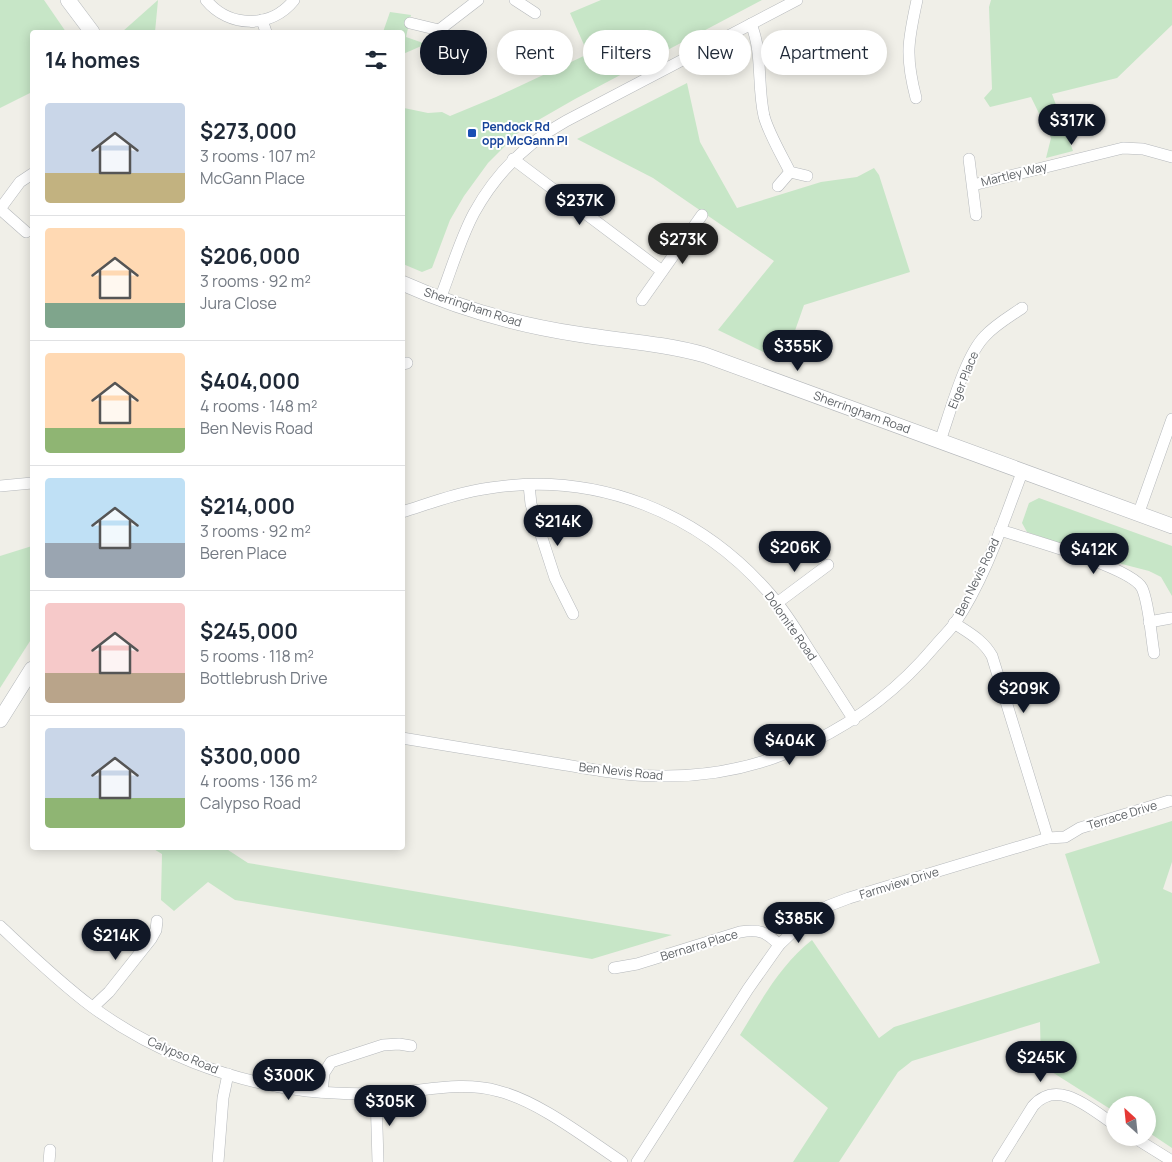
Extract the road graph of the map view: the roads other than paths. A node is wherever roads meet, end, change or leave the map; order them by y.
1 (68, 0) edge
2 (206, 0) edge
3 (294, 0) edge
4 (478, 0) edge
5 (515, 0) edge
6 (797, 0) edge
7 (917, 0) edge
8 (536, 13) dead end
9 (262, 20) junction
10 (410, 23) dead end
11 (751, 24) junction
12 (90, 30) edge
13 (265, 30) edge
14 (439, 30) joint
15 (916, 98) dead end
16 (1172, 157) edge
17 (969, 159) dead end
18 (513, 160) junction
19 (790, 172) junction
20 (30, 175) edge
21 (807, 176) dead end
22 (972, 185) junction
23 (778, 186) dead end
24 (0, 209) edge
25 (702, 215) dead end
26 (976, 215) dead end
27 (26, 232) dead end
28 (662, 271) junction
29 (405, 284) edge
30 (440, 299) junction
31 (642, 300) dead end
32 (1022, 308) dead end
33 (1172, 419) edge
34 (940, 441) junction
35 (1023, 470) junction
36 (30, 483) edge
37 (529, 485) junction
38 (0, 486) edge
39 (405, 511) edge
40 (1139, 512) junction
41 (1172, 526) edge
42 (1000, 530) junction
43 (828, 565) dead end
44 (777, 603) junction
45 (573, 614) dead end
46 (1171, 618) edge
47 (1149, 622) junction
48 (954, 623) junction
49 (1154, 653) dead end
50 (30, 672) edge
51 (0, 720) edge
52 (854, 720) junction
53 (405, 738) edge
54 (1168, 801) dead end
55 (1048, 838) junction
56 (157, 921) dead end
57 (0, 926) edge
58 (779, 945) junction
59 (614, 968) dead end
60 (93, 1007) junction
61 (411, 1046) dead end
62 (228, 1074) junction
63 (322, 1092) junction
64 (376, 1094) junction
65 (1106, 1119) edge
66 (1148, 1146) edge
67 (1172, 1161) edge
68 (218, 1162) edge
69 (378, 1162) edge
70 (622, 1162) edge
71 (637, 1162) edge
72 (998, 1162) edge

1 - 12 street
2 - 9 street
3 - 9 street
4 - 14 street
5 - 8 street
6 - 11 street
7 - 15 street
9 - 13 street
10 - 14 street
11 - 18 street
11 - 19 street
16 - 22 street, Martley Way
17 - 22 street, Martley Way
18 - 28 street
18 - 30 street
19 - 21 street
19 - 23 street
20 - 24 street
22 - 26 street, Martley Way
24 - 27 street
25 - 28 street
28 - 31 street
29 - 30 street, Sherringham Road
30 - 34 street, Sherringham Road
32 - 34 street, Eiger Place
33 - 40 street
34 - 35 street, Sherringham Road
35 - 40 street, Sherringham Road
35 - 42 street, Ben Nevis Road
36 - 38 street
37 - 39 street, Dolomite Road
37 - 44 street, Dolomite Road
37 - 45 street
40 - 41 street, Sherringham Road
42 - 47 street
42 - 48 street, Ben Nevis Road
43 - 44 street
44 - 52 street, Dolomite Road
46 - 47 street
47 - 49 street
48 - 52 street, Ben Nevis Road
48 - 55 street
50 - 51 street
52 - 53 street, Ben Nevis Road
54 - 55 street, Terrace Drive
55 - 58 street, Farmview Drive
56 - 60 street
57 - 60 street, Calypso Road
58 - 59 street, Bernarra Place
58 - 71 street, Farmview Drive
60 - 62 street, Calypso Road
61 - 63 street
62 - 63 street, Calypso Road
62 - 68 street
63 - 64 street, Calypso Road
64 - 69 street
64 - 70 street, Calypso Road
65 - 72 street
66 - 67 street

